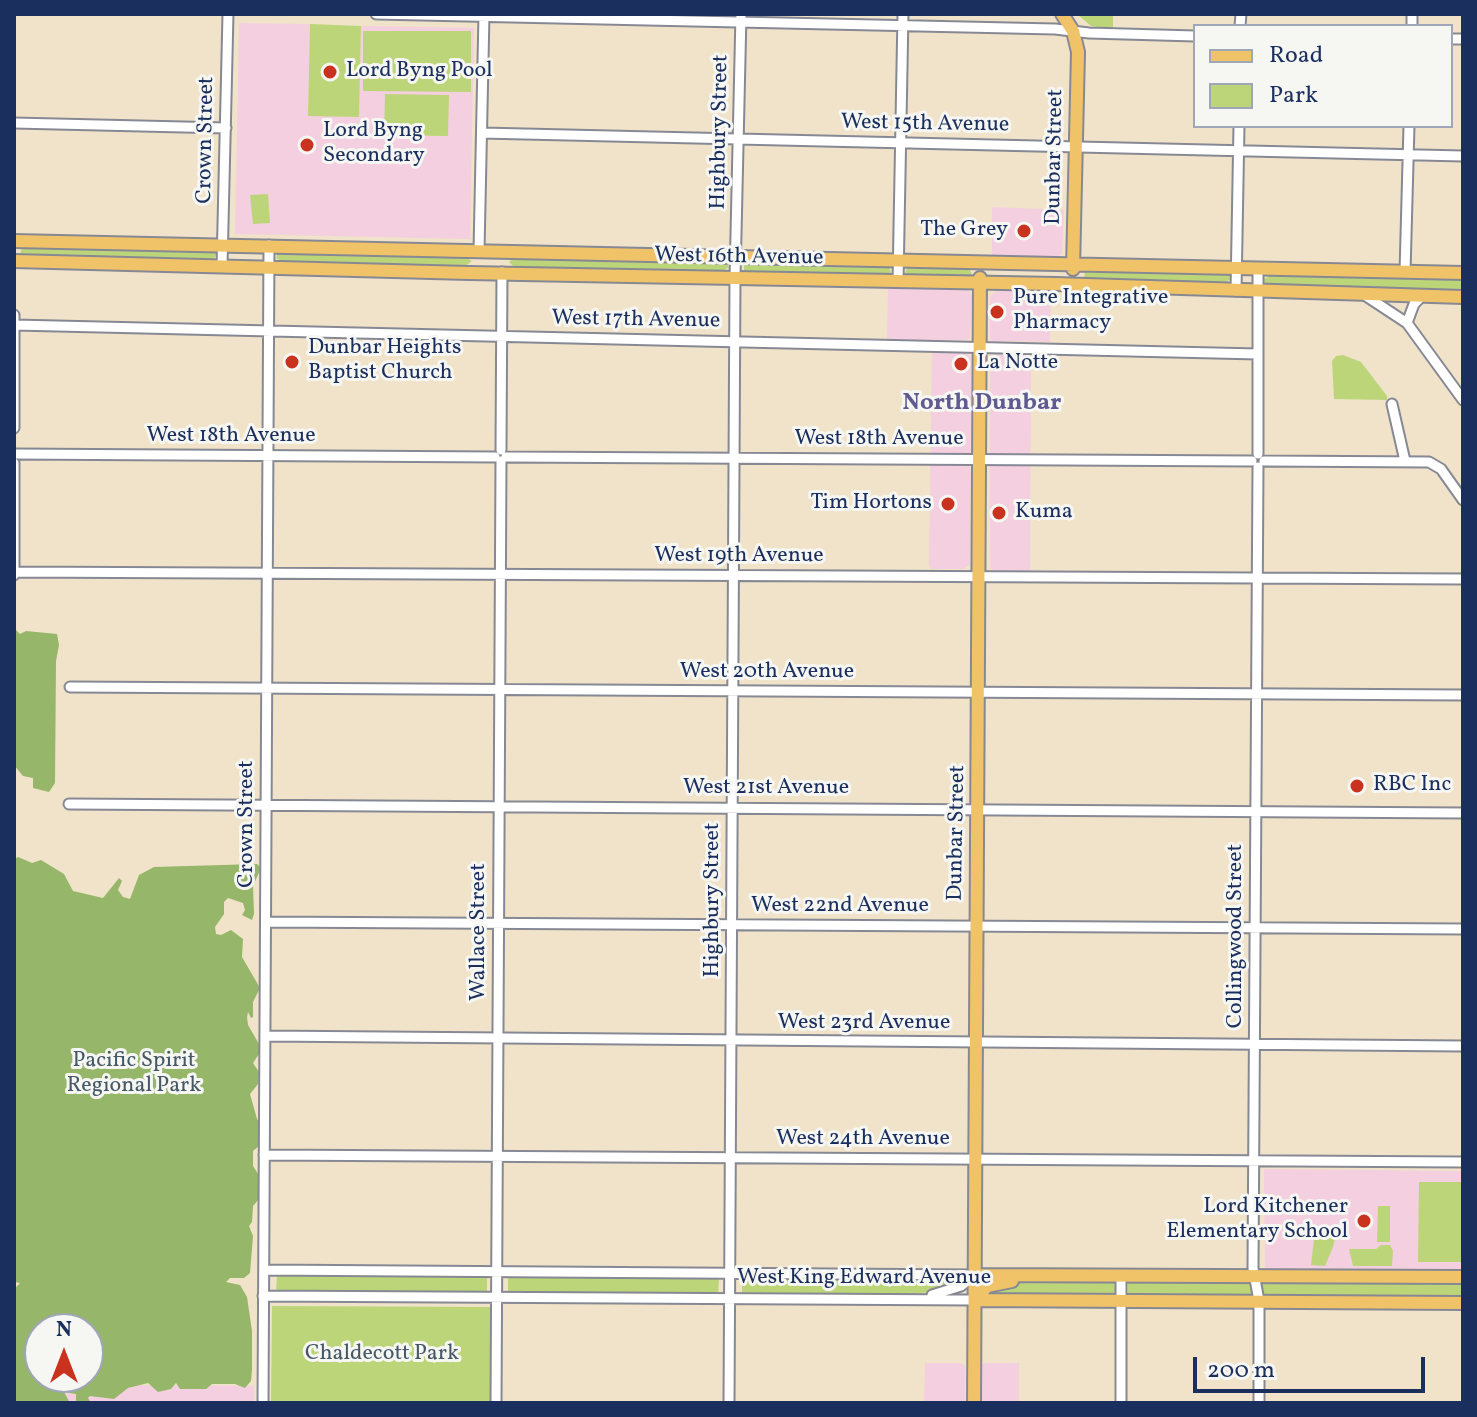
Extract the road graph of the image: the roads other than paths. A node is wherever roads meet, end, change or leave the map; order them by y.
1 (228, 14) edge
2 (376, 14) edge
3 (903, 14) edge
4 (1062, 14) edge
5 (484, 15) edge
6 (741, 18) edge
7 (903, 26) junction
8 (1073, 31) junction
9 (1193, 36) edge
10 (14, 123) edge
11 (226, 128) junction
12 (1239, 128) edge
13 (1409, 128) edge
14 (482, 133) junction
15 (739, 140) junction
16 (901, 143) junction
17 (1076, 147) junction
18 (1239, 151) junction
19 (1408, 155) junction
20 (1463, 156) edge
21 (14, 241) edge
22 (223, 245) junction
23 (269, 245) junction
24 (479, 251) junction
25 (736, 258) junction
26 (899, 260) junction
27 (14, 261) edge
28 (980, 263) junction
29 (1073, 264) junction
30 (222, 266) junction
31 (268, 268) junction
32 (1236, 268) junction
33 (1258, 268) junction
34 (502, 272) junction
35 (1405, 272) junction
36 (1463, 273) edge
37 (735, 278) junction
38 (898, 282) junction
39 (980, 283) junction
40 (1073, 284) junction
41 (1236, 291) junction
42 (1258, 292) junction
43 (1365, 295) junction
44 (1422, 296) junction
45 (1463, 297) edge
46 (14, 315) edge
47 (1407, 323) junction
48 (14, 325) edge
49 (269, 331) junction
50 (501, 336) junction
51 (736, 341) junction
52 (980, 348) junction
53 (1258, 354) junction
54 (1463, 400) edge
55 (1392, 404) dead end
56 (14, 428) edge
57 (14, 454) edge
58 (268, 455) junction
59 (501, 456) junction
60 (735, 457) junction
61 (978, 459) junction
62 (1258, 461) junction
63 (1405, 461) junction
64 (14, 463) edge
65 (1463, 500) edge
66 (268, 572) junction
67 (500, 573) junction
68 (15, 574) edge
69 (734, 575) junction
70 (980, 577) junction
71 (1257, 577) junction
72 (1463, 579) edge
73 (70, 687) dead end
74 (266, 689) junction
75 (500, 689) junction
76 (734, 691) junction
77 (979, 692) junction
78 (1257, 694) junction
79 (1463, 695) edge
80 (69, 804) dead end
81 (266, 805) junction
82 (499, 806) junction
83 (733, 807) junction
84 (978, 809) junction
85 (1256, 811) junction
86 (1463, 813) edge
87 (266, 922) junction
88 (499, 923) junction
89 (732, 924) junction
90 (976, 925) junction
91 (1255, 927) junction
92 (1463, 929) edge
93 (265, 1036) junction
94 (498, 1039) junction
95 (732, 1041) junction
96 (976, 1042) junction
97 (1255, 1044) junction
98 (1463, 1046) edge
99 (264, 1155) junction
100 (497, 1156) junction
101 (731, 1157) junction
102 (976, 1158) junction
103 (1254, 1160) junction
104 (1463, 1162) edge
105 (264, 1270) junction
106 (497, 1272) junction
107 (731, 1274) junction
108 (975, 1275) junction
109 (1023, 1275) junction
110 (1121, 1276) junction
111 (1253, 1276) junction
112 (1463, 1277) edge
113 (263, 1296) junction
114 (497, 1297) junction
115 (730, 1298) junction
116 (905, 1299) junction
117 (975, 1300) junction
118 (1121, 1301) junction
119 (1259, 1301) junction
120 (1463, 1303) edge
121 (263, 1403) edge
122 (496, 1403) edge
123 (729, 1403) edge
124 (974, 1403) edge
125 (1121, 1403) edge
126 (1259, 1403) edge

1 - 11 street, Crown Street
2 - 5 street
3 - 7 street
4 - 8 main road
5 - 6 street
5 - 14 street
6 - 7 street
6 - 15 street, Highbury Street
7 - 8 street
7 - 16 street
8 - 9 street
8 - 17 main road, Dunbar Street
10 - 11 street
11 - 22 street, Crown Street
12 - 18 street
13 - 19 street
14 - 15 street, West 15th Avenue
14 - 24 street
15 - 16 street, West 15th Avenue
15 - 25 street, Highbury Street
16 - 17 street, West 15th Avenue
16 - 26 street
17 - 18 street, West 15th Avenue
17 - 29 main road, Dunbar Street
18 - 19 street, West 15th Avenue
18 - 32 street
19 - 20 street, West 15th Avenue
19 - 35 street
21 - 22 main road, West 16th Avenue
22 - 23 main road, West 16th Avenue
22 - 30 street, Crown Street
23 - 24 main road, West 16th Avenue
23 - 31 street, Crown Street
24 - 25 main road, West 16th Avenue
25 - 26 main road, West 16th Avenue
25 - 37 street, Highbury Street
26 - 28 main road, West 16th Avenue
26 - 38 street
27 - 30 main road, West 16th Avenue
28 - 29 main road, West 16th Avenue
28 - 39 main road, Dunbar Street
29 - 32 main road, West 16th Avenue
29 - 40 main road, Dunbar Street
30 - 31 main road, West 16th Avenue
31 - 34 main road, West 16th Avenue
31 - 49 street, Crown Street
32 - 33 main road, West 16th Avenue
32 - 41 street
33 - 35 main road, West 16th Avenue
33 - 42 street, Collingwood Street
34 - 37 main road, West 16th Avenue
34 - 50 street, Wallace Street
35 - 36 main road, West 16th Avenue
37 - 38 main road, West 16th Avenue
37 - 51 street, Highbury Street
38 - 39 main road, West 16th Avenue
39 - 40 main road, West 16th Avenue
39 - 52 main road, Dunbar Street
40 - 41 main road, West 16th Avenue
41 - 42 main road, West 16th Avenue
42 - 43 main road, West 16th Avenue
42 - 53 street, Collingwood Street
43 - 44 main road, West 16th Avenue
43 - 47 street
44 - 45 main road, West 16th Avenue
44 - 47 street
46 - 48 street
47 - 54 street
48 - 49 street, West 17th Avenue
48 - 56 street
49 - 50 street, West 17th Avenue
49 - 58 street, Crown Street
50 - 51 street, West 17th Avenue
50 - 59 street, Wallace Street
51 - 52 street, West 17th Avenue
51 - 60 street, Highbury Street
52 - 53 street, West 17th Avenue
52 - 61 main road, Dunbar Street
53 - 62 street, Collingwood Street
55 - 63 street
57 - 58 street, West 18th Avenue
58 - 59 street, West 18th Avenue
58 - 66 street, Crown Street
59 - 60 street, West 18th Avenue
59 - 67 street, Wallace Street
60 - 61 street, West 18th Avenue
60 - 69 street, Highbury Street
61 - 62 street, West 18th Avenue
61 - 70 main road, Dunbar Street
62 - 63 street, West 18th Avenue
62 - 71 street, Collingwood Street
63 - 65 street, West 18th Avenue
64 - 68 street
66 - 67 street, West 19th Avenue
66 - 68 street, West 19th Avenue
66 - 74 street, Crown Street
67 - 69 street, West 19th Avenue
67 - 75 street, Wallace Street
69 - 70 street, West 19th Avenue
69 - 76 street, Highbury Street
70 - 71 street, West 19th Avenue
70 - 77 main road, Dunbar Street
71 - 72 street, West 19th Avenue
71 - 78 street, Collingwood Street
73 - 74 street, West 20th Avenue
74 - 75 street, West 20th Avenue
74 - 81 street, Crown Street
75 - 76 street, West 20th Avenue
75 - 82 street, Wallace Street
76 - 77 street, West 20th Avenue
76 - 83 street, Highbury Street
77 - 78 street, West 20th Avenue
77 - 84 main road, Dunbar Street
78 - 79 street, West 20th Avenue
78 - 85 street, Collingwood Street
80 - 81 street, West 21st Avenue
81 - 82 street, West 21st Avenue
81 - 87 street, Crown Street
82 - 83 street, West 21st Avenue
82 - 88 street, Wallace Street
83 - 84 street, West 21st Avenue
83 - 89 street, Highbury Street
84 - 85 street, West 21st Avenue
84 - 90 main road, Dunbar Street
85 - 86 street, West 21st Avenue
85 - 91 street, Collingwood Street
87 - 88 street, West 22nd Avenue
87 - 93 street, Crown Street
88 - 89 street, West 22nd Avenue
88 - 94 street, Wallace Street
89 - 90 street, West 22nd Avenue
89 - 95 street, Highbury Street
90 - 91 street, West 22nd Avenue
90 - 96 main road, Dunbar Street
91 - 92 street, West 22nd Avenue
91 - 97 street, Collingwood Street
93 - 94 street, West 23rd Avenue
93 - 99 street, Crown Street
94 - 95 street, West 23rd Avenue
94 - 100 street, Wallace Street
95 - 96 street, West 23rd Avenue
95 - 101 street, Highbury Street
96 - 97 street, West 23rd Avenue
96 - 102 main road, Dunbar Street
97 - 98 street, West 23rd Avenue
97 - 103 street, Collingwood Street
99 - 100 street, West 24th Avenue
99 - 105 street, Crown Street
100 - 101 street, West 24th Avenue
100 - 106 street, Wallace Street
101 - 102 street, West 24th Avenue
101 - 107 street, Highbury Street
102 - 103 street, West 24th Avenue
102 - 108 main road, Dunbar Street
103 - 104 street, West 24th Avenue
103 - 111 street, Collingwood Street
105 - 106 street, West King Edward Avenue
105 - 113 street, Crown Street
106 - 107 street, West King Edward Avenue
106 - 114 street, Wallace Street
107 - 108 street, West King Edward Avenue
107 - 115 street, Highbury Street
108 - 109 main road, West King Edward Avenue
108 - 116 street
108 - 117 main road, Dunbar Street
109 - 110 main road, West King Edward Avenue
109 - 117 main road
110 - 111 main road, West King Edward Avenue
110 - 118 street
111 - 112 main road, West King Edward Avenue
111 - 119 street, Collingwood Street
113 - 114 street, West King Edward Avenue
113 - 121 street, Crown Street
114 - 115 street, West King Edward Avenue
114 - 122 street, Wallace Street
115 - 116 street, West King Edward Avenue
115 - 123 street, Highbury Street
116 - 117 street, West King Edward Avenue
117 - 118 main road, West King Edward Avenue
117 - 124 main road, Dunbar Street
118 - 119 main road, West King Edward Avenue
118 - 125 street
119 - 120 main road, West King Edward Avenue
119 - 126 street, Collingwood Street

